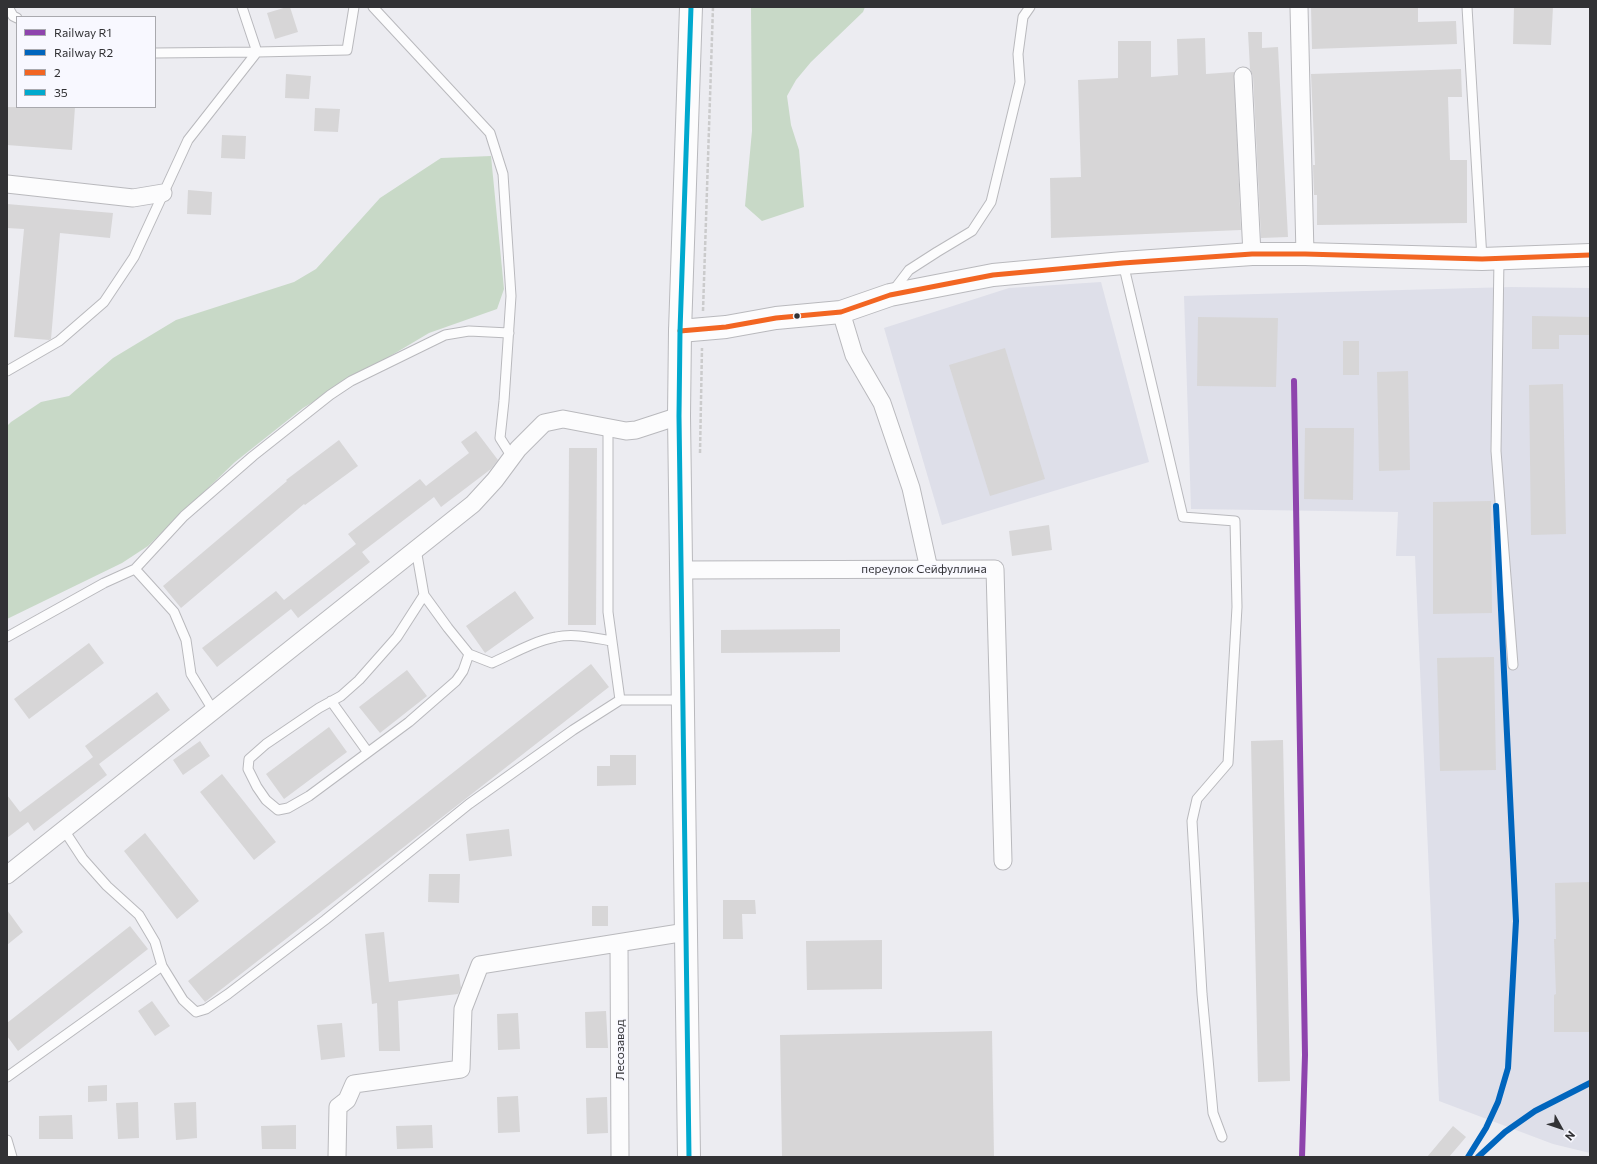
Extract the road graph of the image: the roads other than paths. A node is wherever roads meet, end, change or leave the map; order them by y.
1 (8, 7) edge
2 (242, 7) edge
3 (354, 7) edge
4 (373, 7) edge
5 (691, 7) edge
6 (1030, 7) edge
7 (1299, 7) edge
8 (1466, 7) edge
9 (16, 18) edge
10 (257, 52) junction
11 (156, 53) edge
12 (1243, 76) dead end
13 (7, 184) edge
14 (164, 193) junction
15 (1252, 254) junction
16 (1305, 254) junction
17 (1590, 255) edge
18 (1491, 259) junction
19 (1123, 263) junction
20 (890, 295) junction
21 (841, 312) junction
22 (680, 331) junction
23 (509, 333) junction
24 (7, 371) edge
25 (679, 416) junction
26 (608, 428) junction
27 (512, 456) junction
28 (416, 549) junction
29 (135, 569) junction
30 (929, 569) junction
31 (681, 570) junction
32 (424, 595) junction
33 (7, 637) edge
34 (612, 641) junction
35 (468, 654) junction
36 (1513, 665) dead end
37 (620, 700) junction
38 (683, 700) junction
39 (331, 701) junction
40 (213, 710) junction
41 (368, 751) junction
42 (64, 830) junction
43 (1003, 861) dead end
44 (7, 875) edge
45 (686, 932) junction
46 (619, 943) junction
47 (162, 966) junction
48 (7, 1077) edge
49 (1222, 1137) dead end
50 (7, 1140) edge
51 (12, 1157) edge
52 (337, 1157) edge
53 (620, 1157) edge
54 (689, 1157) edge

1 - 9 lane
2 - 10 lane
3 - 10 lane
4 - 23 lane
5 - 22 main road
6 - 20 lane
7 - 16 street
8 - 18 lane
10 - 11 lane
10 - 14 lane
12 - 15 street
13 - 14 street
14 - 24 lane
15 - 16 main road
15 - 19 main road
16 - 18 main road
17 - 18 main road
18 - 36 lane
19 - 20 main road
19 - 49 lane
20 - 21 main road
21 - 22 main road
21 - 30 street
22 - 25 main road
23 - 27 lane
23 - 29 lane
25 - 26 street
25 - 31 main road
26 - 27 street
26 - 34 lane
27 - 28 street
28 - 32 lane
28 - 40 street
29 - 33 lane
29 - 40 lane
30 - 31 street, переулок Сейфуллина
30 - 43 street, переулок Сейфуллина
31 - 38 main road
32 - 35 lane
32 - 39 lane
34 - 35 lane
34 - 37 lane
35 - 41 lane
37 - 38 lane
37 - 47 lane
38 - 45 main road
39 - 41 lane
39 - 41 lane
40 - 42 street
42 - 44 street
42 - 47 lane
45 - 46 street
45 - 54 main road
46 - 52 street
46 - 53 street, Лесозавод
47 - 48 lane
50 - 51 lane

